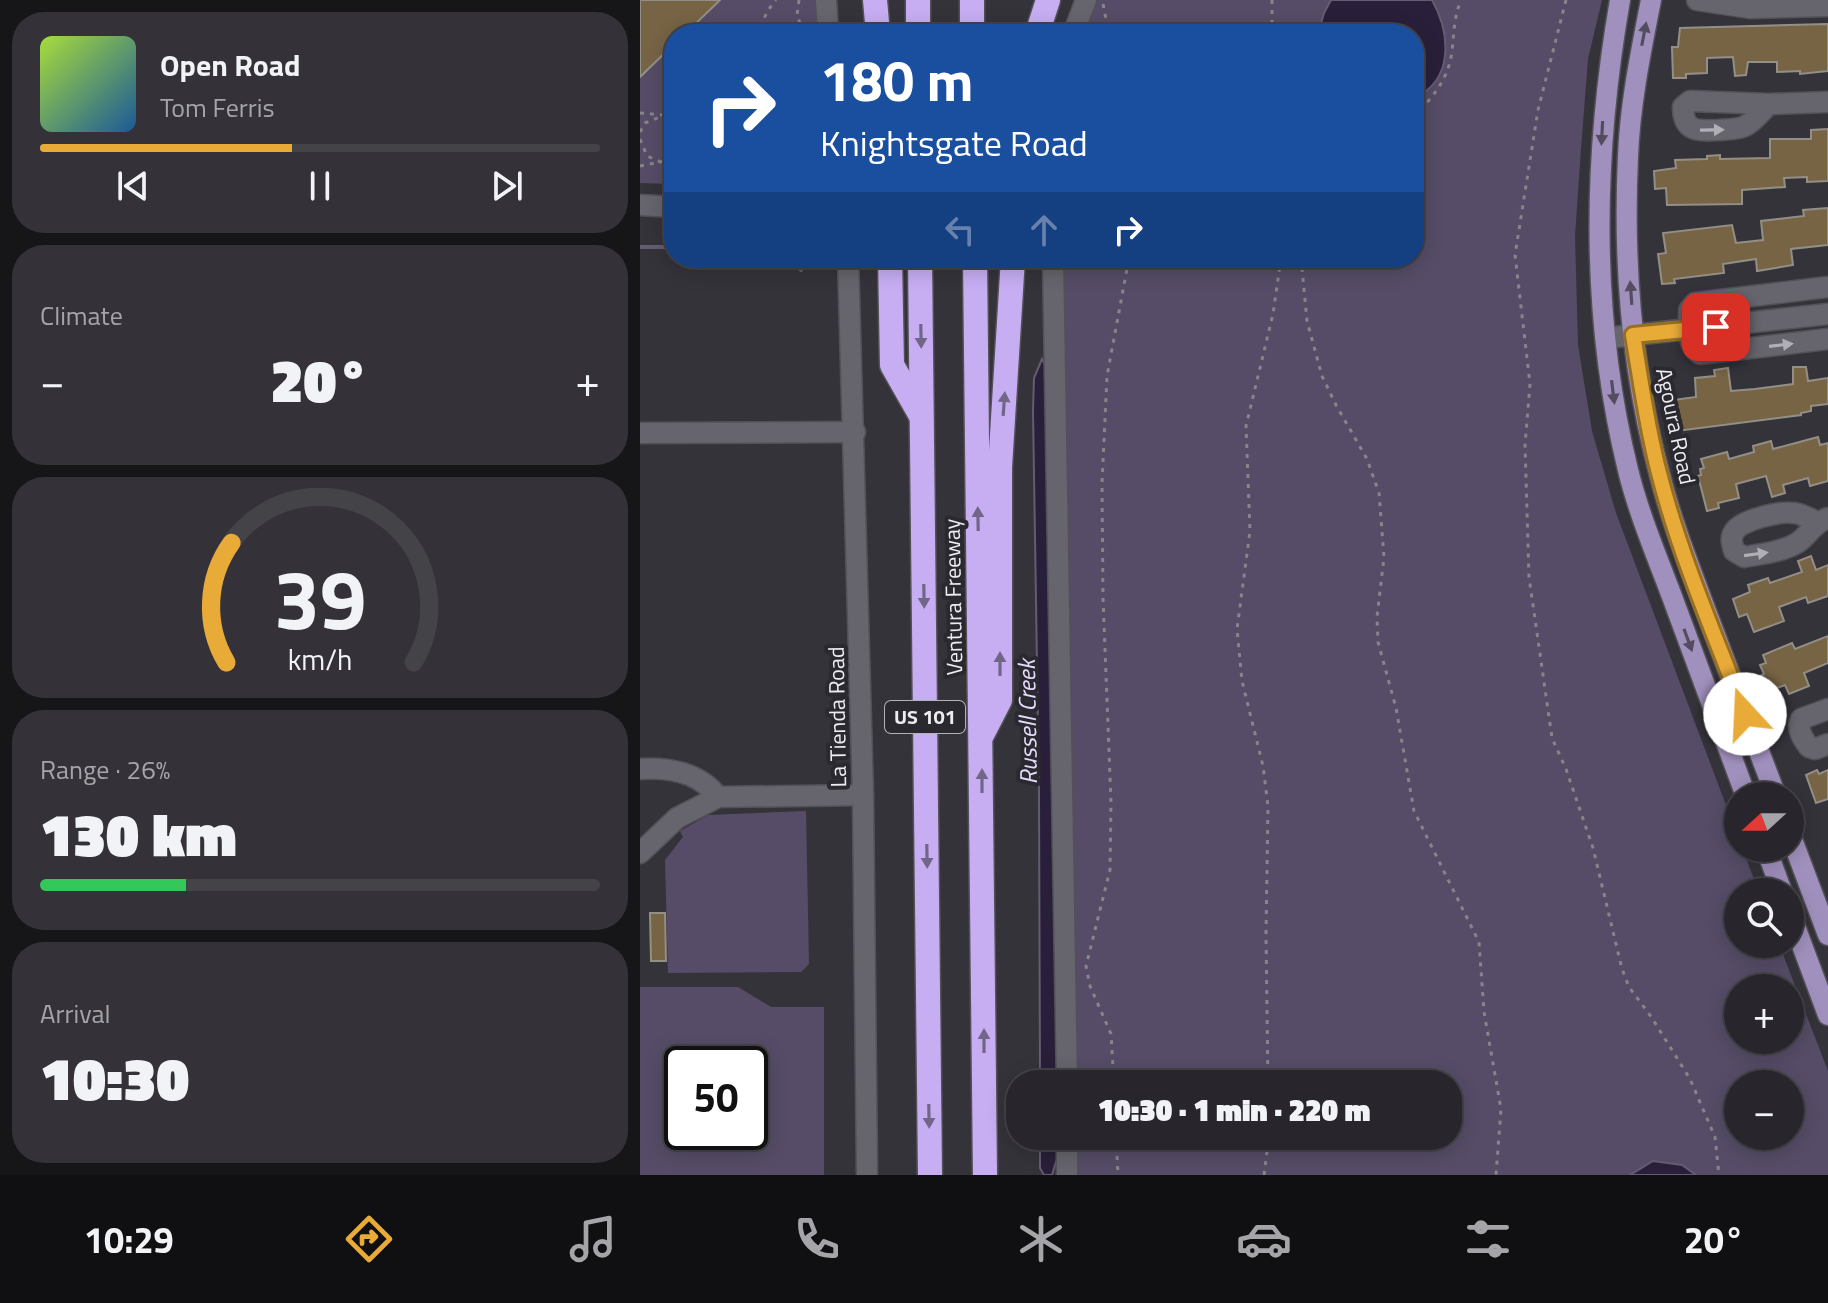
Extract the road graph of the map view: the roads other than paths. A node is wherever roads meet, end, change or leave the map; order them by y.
1 (826, 0) edge
2 (875, 0) edge
3 (918, 0) edge
4 (972, 0) edge
5 (1048, 0) edge
6 (1086, 0) edge
7 (1620, 0) edge
8 (1651, 0) edge
9 (1697, 0) edge
10 (1803, 3) edge
11 (1828, 6) edge
12 (827, 24) edge
13 (877, 24) edge
14 (918, 24) edge
15 (972, 24) edge
16 (1040, 24) edge
17 (1077, 24) edge
18 (1828, 102) edge
19 (1769, 104) dead end
20 (640, 205) edge
21 (664, 206) edge
22 (848, 268) edge
23 (890, 268) edge
24 (920, 268) edge
25 (975, 268) edge
26 (1012, 268) edge
27 (1053, 268) edge
28 (1828, 287) edge
29 (1828, 314) edge
30 (1689, 330) junction
31 (1633, 335) junction
32 (1606, 338) junction
33 (1828, 339) edge
34 (922, 419) junction
35 (855, 432) junction
36 (640, 433) edge
37 (1828, 709) edge
38 (981, 737) junction
39 (1828, 744) edge
40 (640, 769) edge
41 (1741, 782) edge
42 (1771, 782) edge
43 (863, 795) junction
44 (718, 797) junction
45 (640, 853) edge
46 (1801, 862) edge
47 (1828, 935) edge
48 (1804, 951) edge
49 (1828, 1015) edge
50 (1067, 1070) edge
51 (1067, 1150) edge
52 (867, 1175) edge
53 (930, 1175) edge
54 (985, 1175) edge
55 (1067, 1175) edge

1 - 12 street
2 - 13 highway
3 - 14 highway
4 - 15 highway
5 - 16 highway
6 - 17 street
7 -> 32 main road
31 -> 8 main road, Agoura Road
9 - 10 street
10 - 11 street
18 - 19 street
20 - 21 street
22 - 35 street, La Tienda Road
23 - 34 highway
24 -> 34 highway, Ventura Freeway / US 101
38 -> 25 highway, Ventura Freeway / US 101
38 -> 26 highway
27 - 50 street
28 - 30 street
29 - 30 street
30 - 31 street
30 -> 33 street
31 - 32 street
42 -> 31 main road, Agoura Road
32 -> 41 main road
34 -> 53 highway, Ventura Freeway / US 101
35 - 36 street
35 - 43 street, La Tienda Road
37 - 39 street
54 -> 38 highway, Ventura Freeway / US 101
40 - 44 street
43 - 44 street
43 - 52 street, La Tienda Road
44 - 45 street
46 - 47 main road
48 - 49 main road
51 - 55 street

